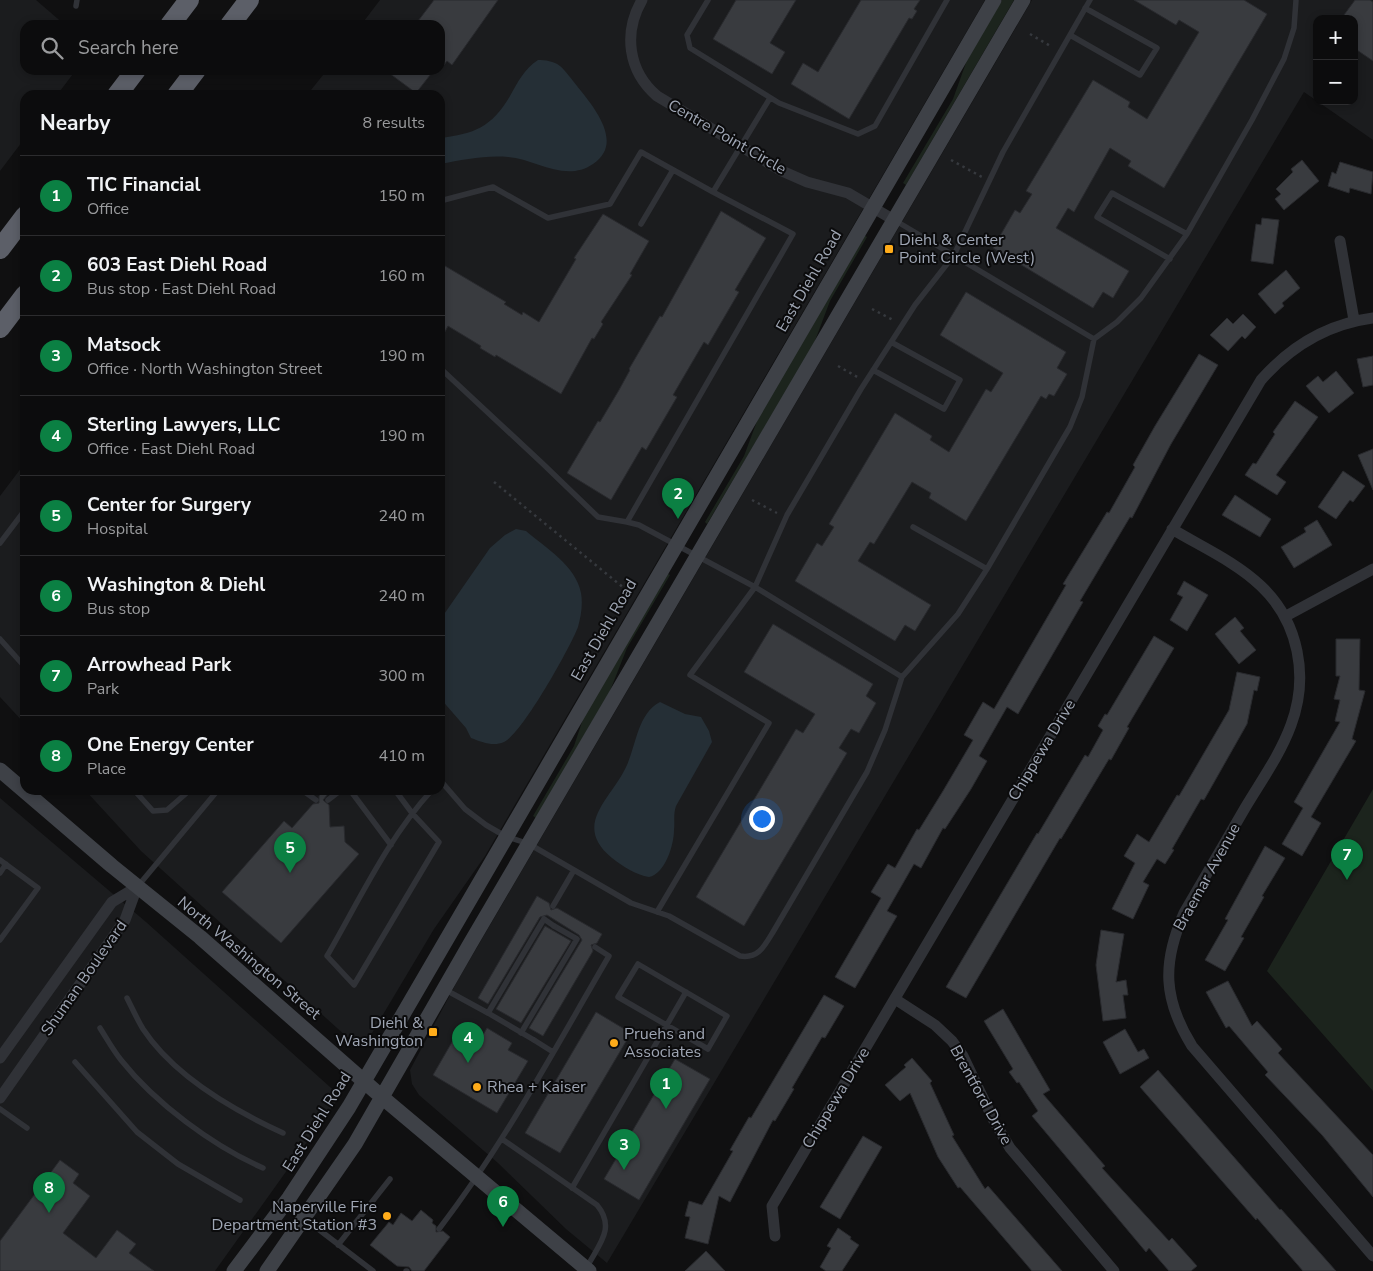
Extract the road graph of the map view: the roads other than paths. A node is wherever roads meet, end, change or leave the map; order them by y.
1 (189, 0) edge
2 (249, 0) edge
3 (642, 0) edge
4 (708, 0) edge
5 (947, 0) edge
6 (994, 0) edge
7 (1024, 0) edge
8 (1090, 0) edge
9 (1296, 0) edge
10 (1085, 8) junction
11 (174, 20) edge
12 (234, 20) edge
13 (1070, 36) junction
14 (132, 75) edge
15 (192, 75) edge
16 (121, 90) edge
17 (181, 90) edge
18 (770, 98) junction
19 (740, 146) junction
20 (673, 170) junction
21 (713, 192) junction
22 (445, 200) edge
23 (873, 208) junction
24 (894, 220) junction
25 (20, 223) edge
26 (640, 224) dead end
27 (1187, 234) junction
28 (1340, 241) dead end
29 (0, 249) edge
30 (954, 255) junction
31 (1170, 259) junction
32 (20, 302) edge
33 (1373, 318) edge
34 (1354, 320) junction
35 (0, 328) edge
36 (1094, 339) junction
37 (891, 342) junction
38 (873, 370) junction
39 (445, 373) edge
40 (20, 517) edge
41 (627, 522) junction
42 (913, 528) dead end
43 (1172, 529) junction
44 (0, 543) edge
45 (675, 544) junction
46 (698, 556) junction
47 (987, 569) junction
48 (1373, 569) edge
49 (755, 587) junction
50 (1286, 616) junction
51 (0, 639) edge
52 (20, 661) edge
53 (902, 677) junction
54 (0, 770) edge
55 (445, 786) edge
56 (20, 787) edge
57 (29, 795) edge
58 (138, 795) edge
59 (184, 795) edge
60 (214, 795) edge
61 (309, 795) edge
62 (334, 795) edge
63 (354, 795) edge
64 (399, 795) edge
65 (428, 795) edge
66 (316, 800) dead end
67 (328, 800) dead end
68 (412, 813) junction
69 (505, 836) junction
70 (529, 844) junction
71 (391, 845) junction
72 (0, 860) edge
73 (6, 864) junction
74 (574, 870) junction
75 (0, 873) edge
76 (137, 887) junction
77 (553, 906) dead end
78 (657, 912) junction
79 (0, 940) edge
80 (595, 947) dead end
81 (444, 989) junction
82 (686, 992) junction
83 (127, 998) dead end
84 (895, 999) junction
85 (488, 1013) junction
86 (666, 1025) junction
87 (100, 1028) dead end
88 (521, 1033) junction
89 (553, 1052) junction
90 (0, 1058) edge
91 (75, 1062) dead end
92 (363, 1080) junction
93 (0, 1098) edge
94 (383, 1098) junction
95 (0, 1109) edge
96 (27, 1128) dead end
97 (283, 1133) dead end
98 (502, 1139) junction
99 (263, 1168) dead end
100 (477, 1178) junction
101 (390, 1179) dead end
102 (572, 1188) junction
103 (240, 1200) dead end
104 (305, 1219) junction
105 (439, 1229) dead end
106 (775, 1236) dead end
107 (338, 1245) junction
108 (1373, 1256) edge
109 (588, 1270) edge
110 (234, 1271) edge
111 (267, 1271) edge
112 (372, 1271) edge
113 (1114, 1271) edge

1 - 11 highway
2 - 12 highway
3 - 19 street, Centre Point Circle
4 - 18 lane
5 - 18 lane
6 - 23 street, East Diehl Road
7 - 24 street
8 - 10 lane
9 - 27 lane
10 - 13 lane
10 - 13 lane
13 - 30 lane
14 - 16 highway
15 - 17 highway
18 - 19 lane
19 - 21 lane
19 - 23 street, Centre Point Circle
20 - 21 lane
20 - 22 lane
20 - 26 lane
21 - 41 lane
23 - 24 street, Centre Point Circle
23 - 45 street, East Diehl Road
24 - 30 lane
24 - 46 street
25 - 29 highway
27 - 31 lane
27 - 31 lane
28 - 34 street
30 - 36 lane
30 - 37 lane
31 - 36 lane
32 - 35 highway
33 - 34 street, Chippewa Drive
34 - 43 street, Chippewa Drive
36 - 47 lane
37 - 38 lane
37 - 38 lane
38 - 49 lane
39 - 41 lane
40 - 44 lane
41 - 45 lane
42 - 47 lane
43 - 50 street, Braemar Avenue
43 - 84 street, Chippewa Drive
45 - 46 lane
45 - 69 street, East Diehl Road
46 - 49 lane
46 - 70 street
47 - 53 lane
48 - 50 street
49 - 53 lane
49 - 78 lane
50 - 108 street, Braemar Avenue
51 - 52 lane
53 - 78 lane
54 - 56 street, North Washington Street
55 - 69 lane
57 - 76 street, North Washington Street
58 - 59 lane
60 - 76 lane
61 - 66 lane
62 - 67 lane
63 - 71 lane
64 - 68 lane
65 - 68 lane
68 - 71 lane
68 - 71 lane
69 - 70 lane
69 - 92 street, East Diehl Road
70 - 74 lane
70 - 81 street
72 - 73 lane
73 - 75 lane
73 - 79 lane
74 - 77 lane
74 - 78 lane
76 - 90 street, Shuman Boulevard
76 - 92 street, North Washington Street
76 - 93 street, Shuman Boulevard
80 - 89 lane
81 - 85 lane
81 - 94 street
82 - 86 lane
82 - 86 lane
82 - 86 lane
83 - 97 lane
84 - 106 street, Chippewa Drive
84 - 113 street, Brentford Drive
85 - 88 lane, bridge
85 - 88 lane, bridge
86 - 102 lane
87 - 99 lane
88 - 89 lane, bridge
89 - 98 lane
91 - 103 lane
92 - 94 street, North Washington Street
92 - 110 street, East Diehl Road
94 - 100 street, North Washington Street
94 - 104 street
95 - 96 lane
98 - 100 lane
98 - 102 lane
100 - 105 lane
100 - 109 street, North Washington Street
101 - 107 lane
102 - 109 lane
104 - 107 lane
104 - 111 street
107 - 112 lane

